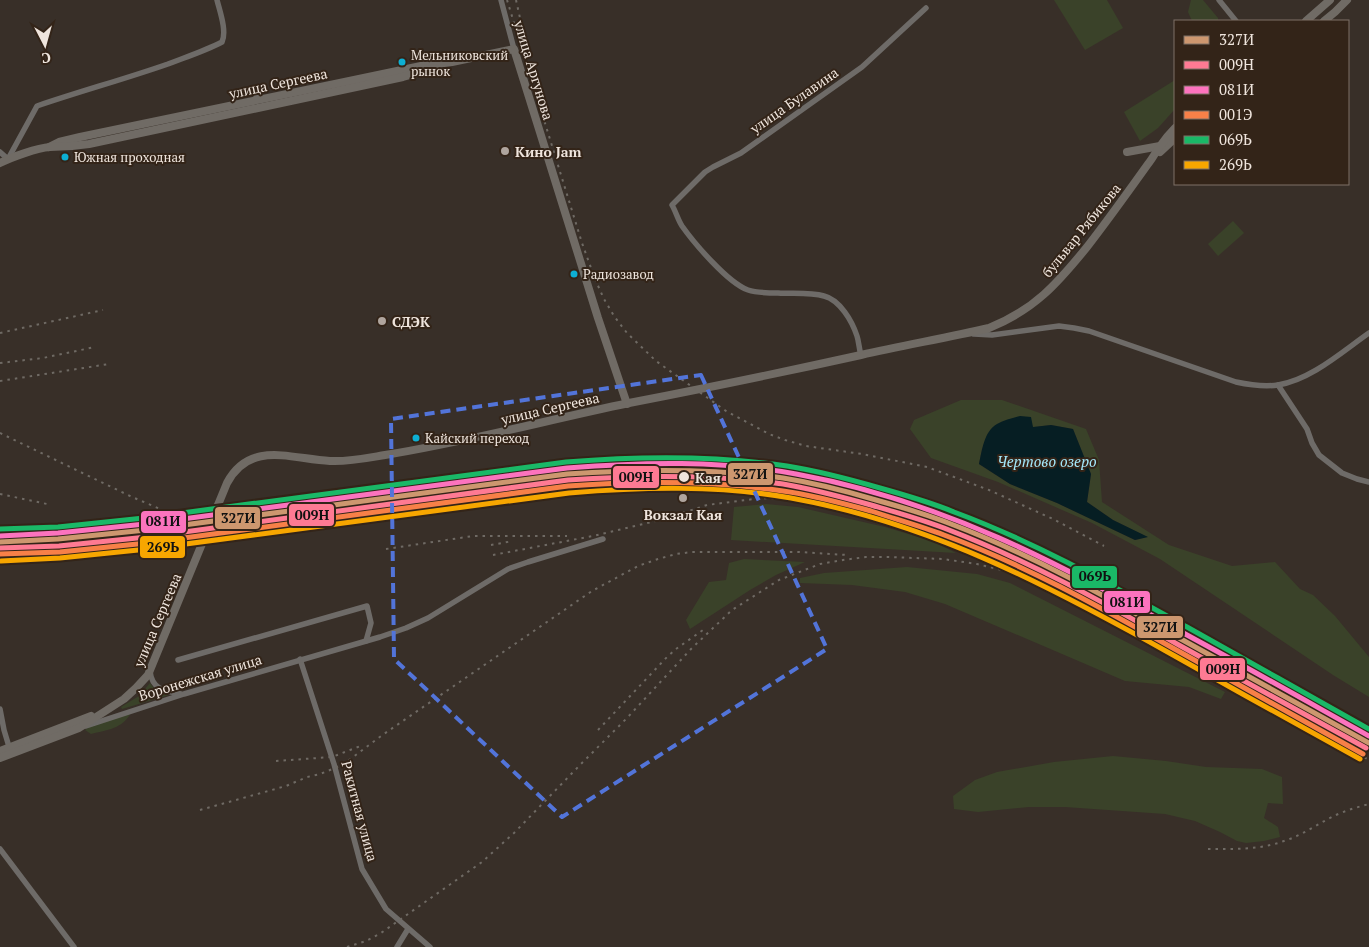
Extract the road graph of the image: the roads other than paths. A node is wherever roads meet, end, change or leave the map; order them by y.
1 (217, 0) edge
2 (500, 0) edge
3 (1219, 0) edge
4 (1330, 0) edge
5 (1347, 0) edge
6 (926, 8) dead end
7 (1235, 20) edge
8 (1307, 20) edge
9 (1325, 20) edge
10 (514, 49) junction
11 (452, 62) junction
12 (260, 91) dead end
13 (254, 101) junction
14 (1174, 129) edge
15 (1174, 139) edge
16 (1160, 146) junction
17 (49, 147) junction
18 (0, 152) edge
19 (1127, 152) dead end
20 (1153, 158) junction
21 (8, 159) junction
22 (0, 163) edge
23 (1369, 332) edge
24 (967, 333) junction
25 (861, 355) junction
26 (1278, 385) junction
27 (627, 404) junction
28 (1369, 482) edge
29 (603, 539) dead end
30 (366, 641) junction
31 (178, 660) dead end
32 (300, 660) junction
33 (150, 671) junction
34 (184, 694) junction
35 (0, 709) edge
36 (107, 710) junction
37 (125, 713) junction
38 (79, 728) junction
39 (10, 750) junction
40 (0, 751) edge
41 (0, 758) edge
42 (0, 849) edge
43 (408, 929) junction
44 (74, 947) edge
45 (397, 947) edge
46 (430, 947) edge

1 - 21 street
2 - 10 street, улица Аргунова
3 - 7 street
4 - 8 main road
5 - 9 main road
6 - 25 street, улица Булавина
10 - 11 main road, улица Сергеева
10 - 27 main road, улица Аргунова
11 - 13 main road, улица Сергеева
11 - 17 main road, улица Сергеева
12 - 13 street
13 - 17 main road, улица Сергеева
14 - 16 main road, бульвар Рябикова
15 - 20 main road, бульвар Рябикова
16 - 19 main road
16 - 20 main road, бульвар Рябикова
17 - 21 main road, улица Сергеева
18 - 21 street
20 - 24 main road, бульвар Рябикова
21 - 22 main road, улица Сергеева
23 - 26 street
24 - 25 main road, улица Сергеева
24 - 26 street
25 - 27 main road, улица Сергеева
26 - 28 street
27 - 33 main road, улица Сергеева
29 - 30 street, Воронежская улица
30 - 31 street
30 - 32 street, Воронежская улица
32 - 34 street, Воронежская улица
32 - 43 street, Ракитная улица
33 - 34 street
33 - 36 main road, улица Сергеева
34 - 37 street, Воронежская улица
35 - 39 street
36 - 37 street, Воронежская улица
36 - 38 main road
36 - 39 main road
37 - 38 street
38 - 39 main road
39 - 40 main road
39 - 41 main road
42 - 44 street
43 - 45 street
43 - 46 street, Ракитная улица

